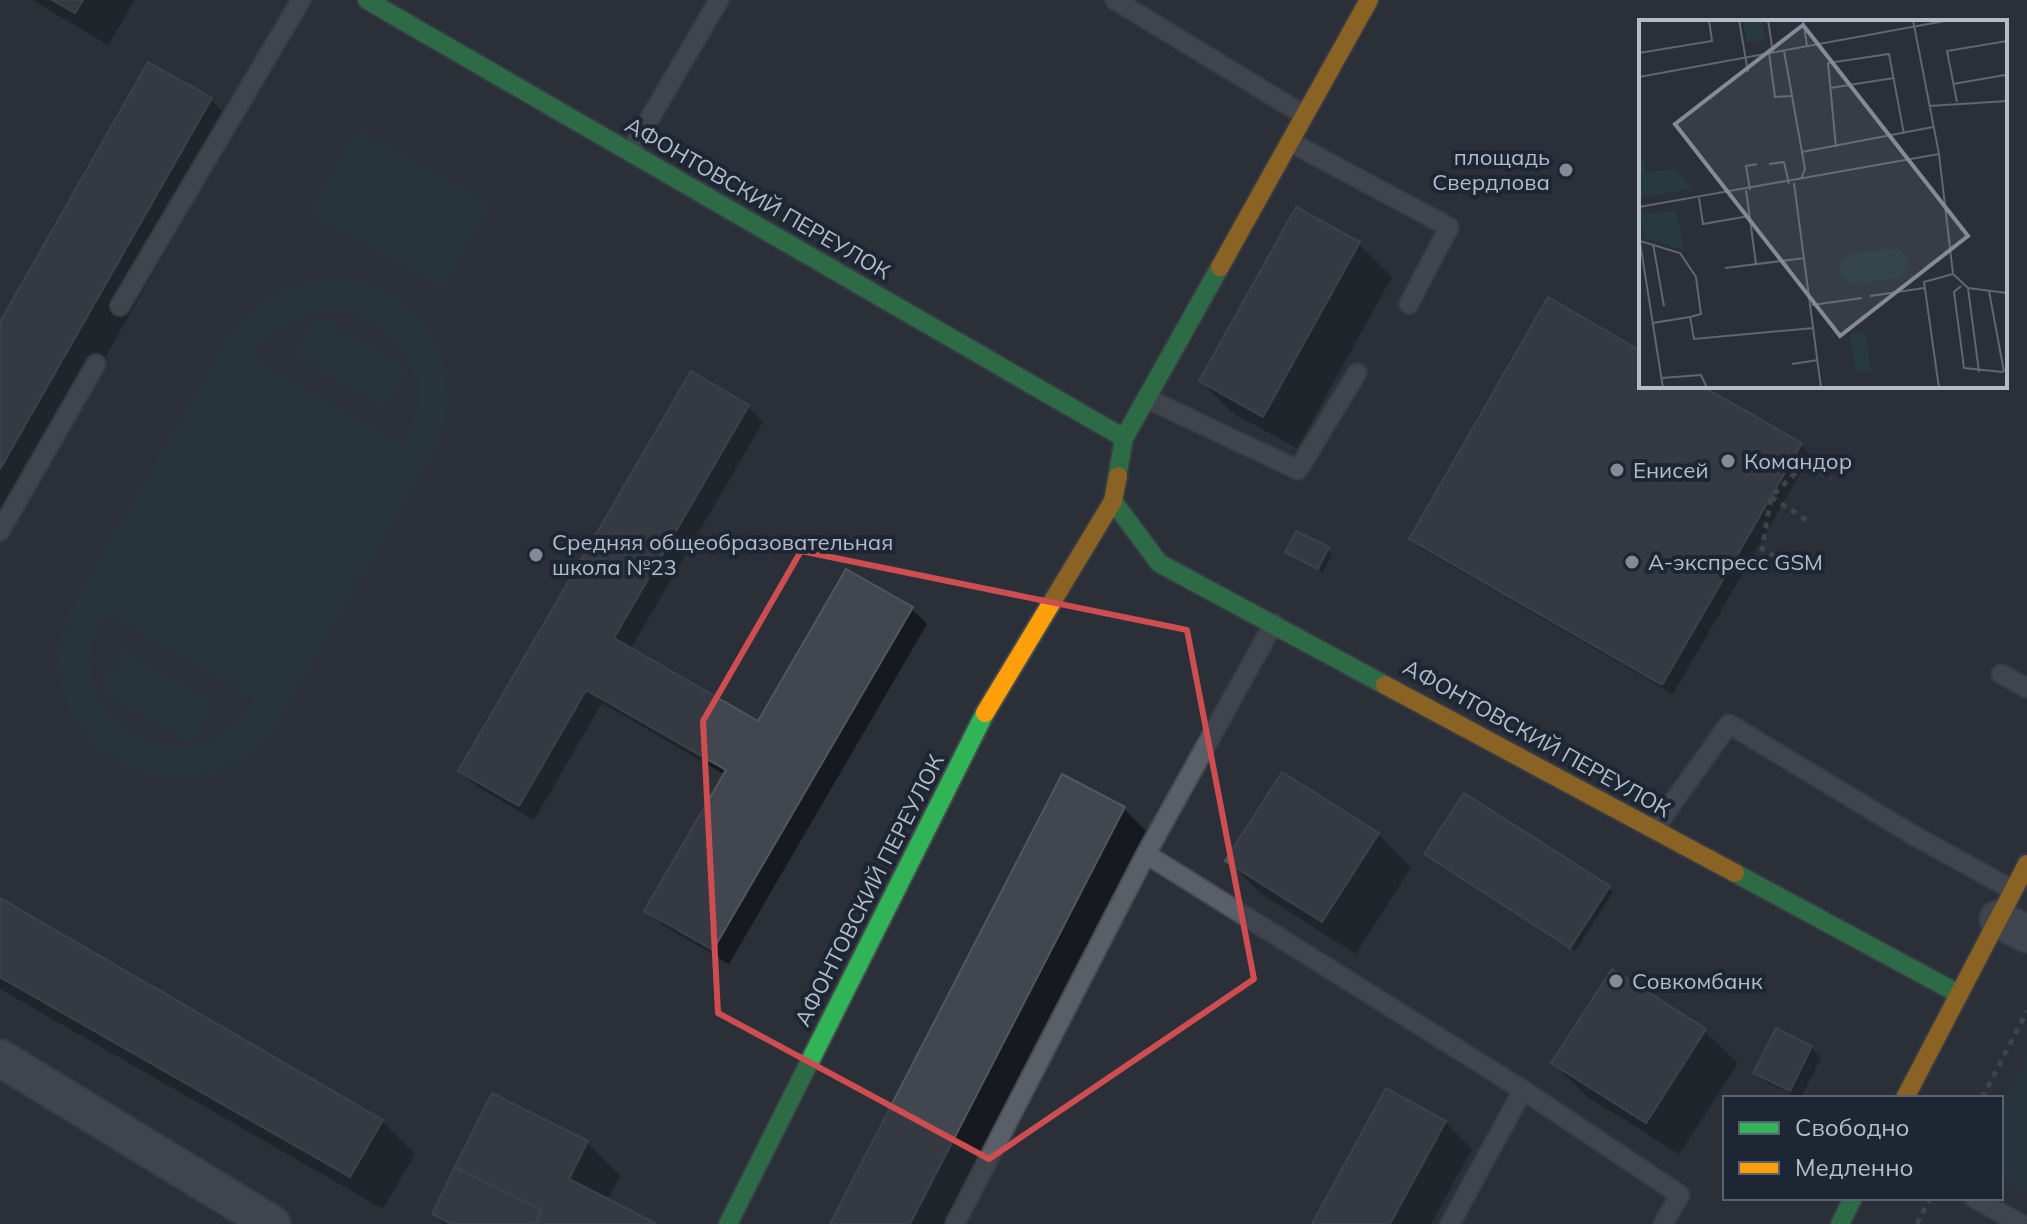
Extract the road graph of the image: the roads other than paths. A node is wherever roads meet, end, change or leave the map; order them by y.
1 (301, 0) edge
2 (367, 0) edge
3 (719, 0) edge
4 (1115, 0) edge
5 (1369, 0) edge
6 (1138, 6) edge
7 (1304, 115) junction
8 (1290, 142) junction
9 (630, 152) junction
10 (1409, 304) dead end
11 (120, 306) dead end
12 (96, 364) dead end
13 (1357, 373) dead end
14 (1146, 398) junction
15 (1124, 438) junction
16 (1113, 501) junction
17 (0, 531) edge
18 (1274, 623) junction
19 (2001, 674) dead end
20 (2027, 688) edge
21 (1654, 829) junction
22 (1146, 854) junction
23 (2027, 864) edge
24 (2013, 914) edge
25 (1959, 994) junction
26 (0, 1058) edge
27 (1523, 1090) junction
28 (1906, 1096) edge
29 (1852, 1200) edge
30 (1978, 1200) edge
31 (272, 1224) edge
32 (728, 1224) edge
33 (955, 1224) edge
34 (1450, 1224) edge
35 (1663, 1224) edge
36 (1840, 1224) edge
37 (2021, 1224) edge

1 - 11 lane
2 - 9 street, АФОНТОВСКИЙ ПЕРЕУЛОК
3 - 9 lane
4 - 6 lane
5 - 7 street, АФОНТОВСКИЙ ПЕРЕУЛОК
6 - 7 lane
7 - 8 street, АФОНТОВСКИЙ ПЕРЕУЛОК
8 - 10 lane
8 - 14 street, АФОНТОВСКИЙ ПЕРЕУЛОК
9 - 15 street, АФОНТОВСКИЙ ПЕРЕУЛОК
12 - 17 lane
13 - 14 lane
14 - 15 street, АФОНТОВСКИЙ ПЕРЕУЛОК
15 - 16 street, АФОНТОВСКИЙ ПЕРЕУЛОК
16 - 18 street, АФОНТОВСКИЙ ПЕРЕУЛОК
16 - 32 street, АФОНТОВСКИЙ ПЕРЕУЛОК
18 - 21 street, АФОНТОВСКИЙ ПЕРЕУЛОК
18 - 22 lane
19 - 20 lane
21 - 24 lane
21 - 25 street, АФОНТОВСКИЙ ПЕРЕУЛОК
22 - 27 lane
22 - 33 lane
23 - 24 street
24 - 25 street
25 - 28 street
26 - 31 street
27 - 34 lane
27 - 35 lane
29 - 36 street
30 - 37 lane

